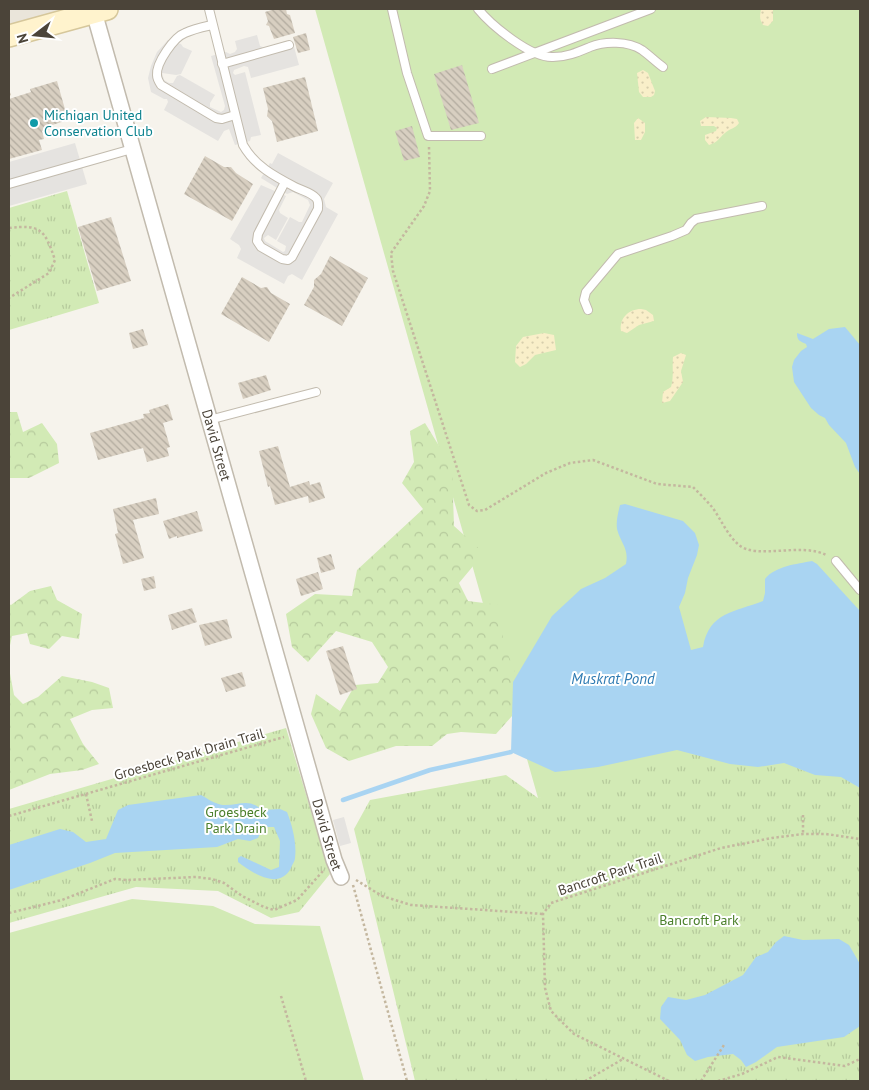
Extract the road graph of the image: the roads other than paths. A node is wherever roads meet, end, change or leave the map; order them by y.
1 (209, 9) edge
2 (392, 9) edge
3 (478, 9) edge
4 (651, 9) edge
5 (101, 11) edge
6 (212, 25) junction
7 (9, 36) edge
8 (289, 45) dead end
9 (534, 53) junction
10 (222, 64) junction
11 (663, 67) dead end
12 (492, 69) dead end
13 (236, 115) junction
14 (481, 136) dead end
15 (132, 148) junction
16 (285, 182) junction
17 (9, 184) edge
18 (762, 206) dead end
19 (588, 310) dead end
20 (316, 392) dead end
21 (209, 420) junction
22 (836, 562) road end
23 (860, 590) edge
24 (346, 877) road end

1 - 6 lane
2 - 14 lane
3 - 9 lane
4 - 9 lane
5 - 7 street
5 - 15 street, David Street
6 - 10 lane
6 - 13 lane
8 - 10 lane
9 - 11 lane
9 - 12 lane
10 - 13 lane
13 - 16 lane
15 - 17 lane
15 - 21 street, David Street
16 - 16 lane
18 - 19 lane
20 - 21 lane
21 - 24 street, David Street
22 - 23 lane

